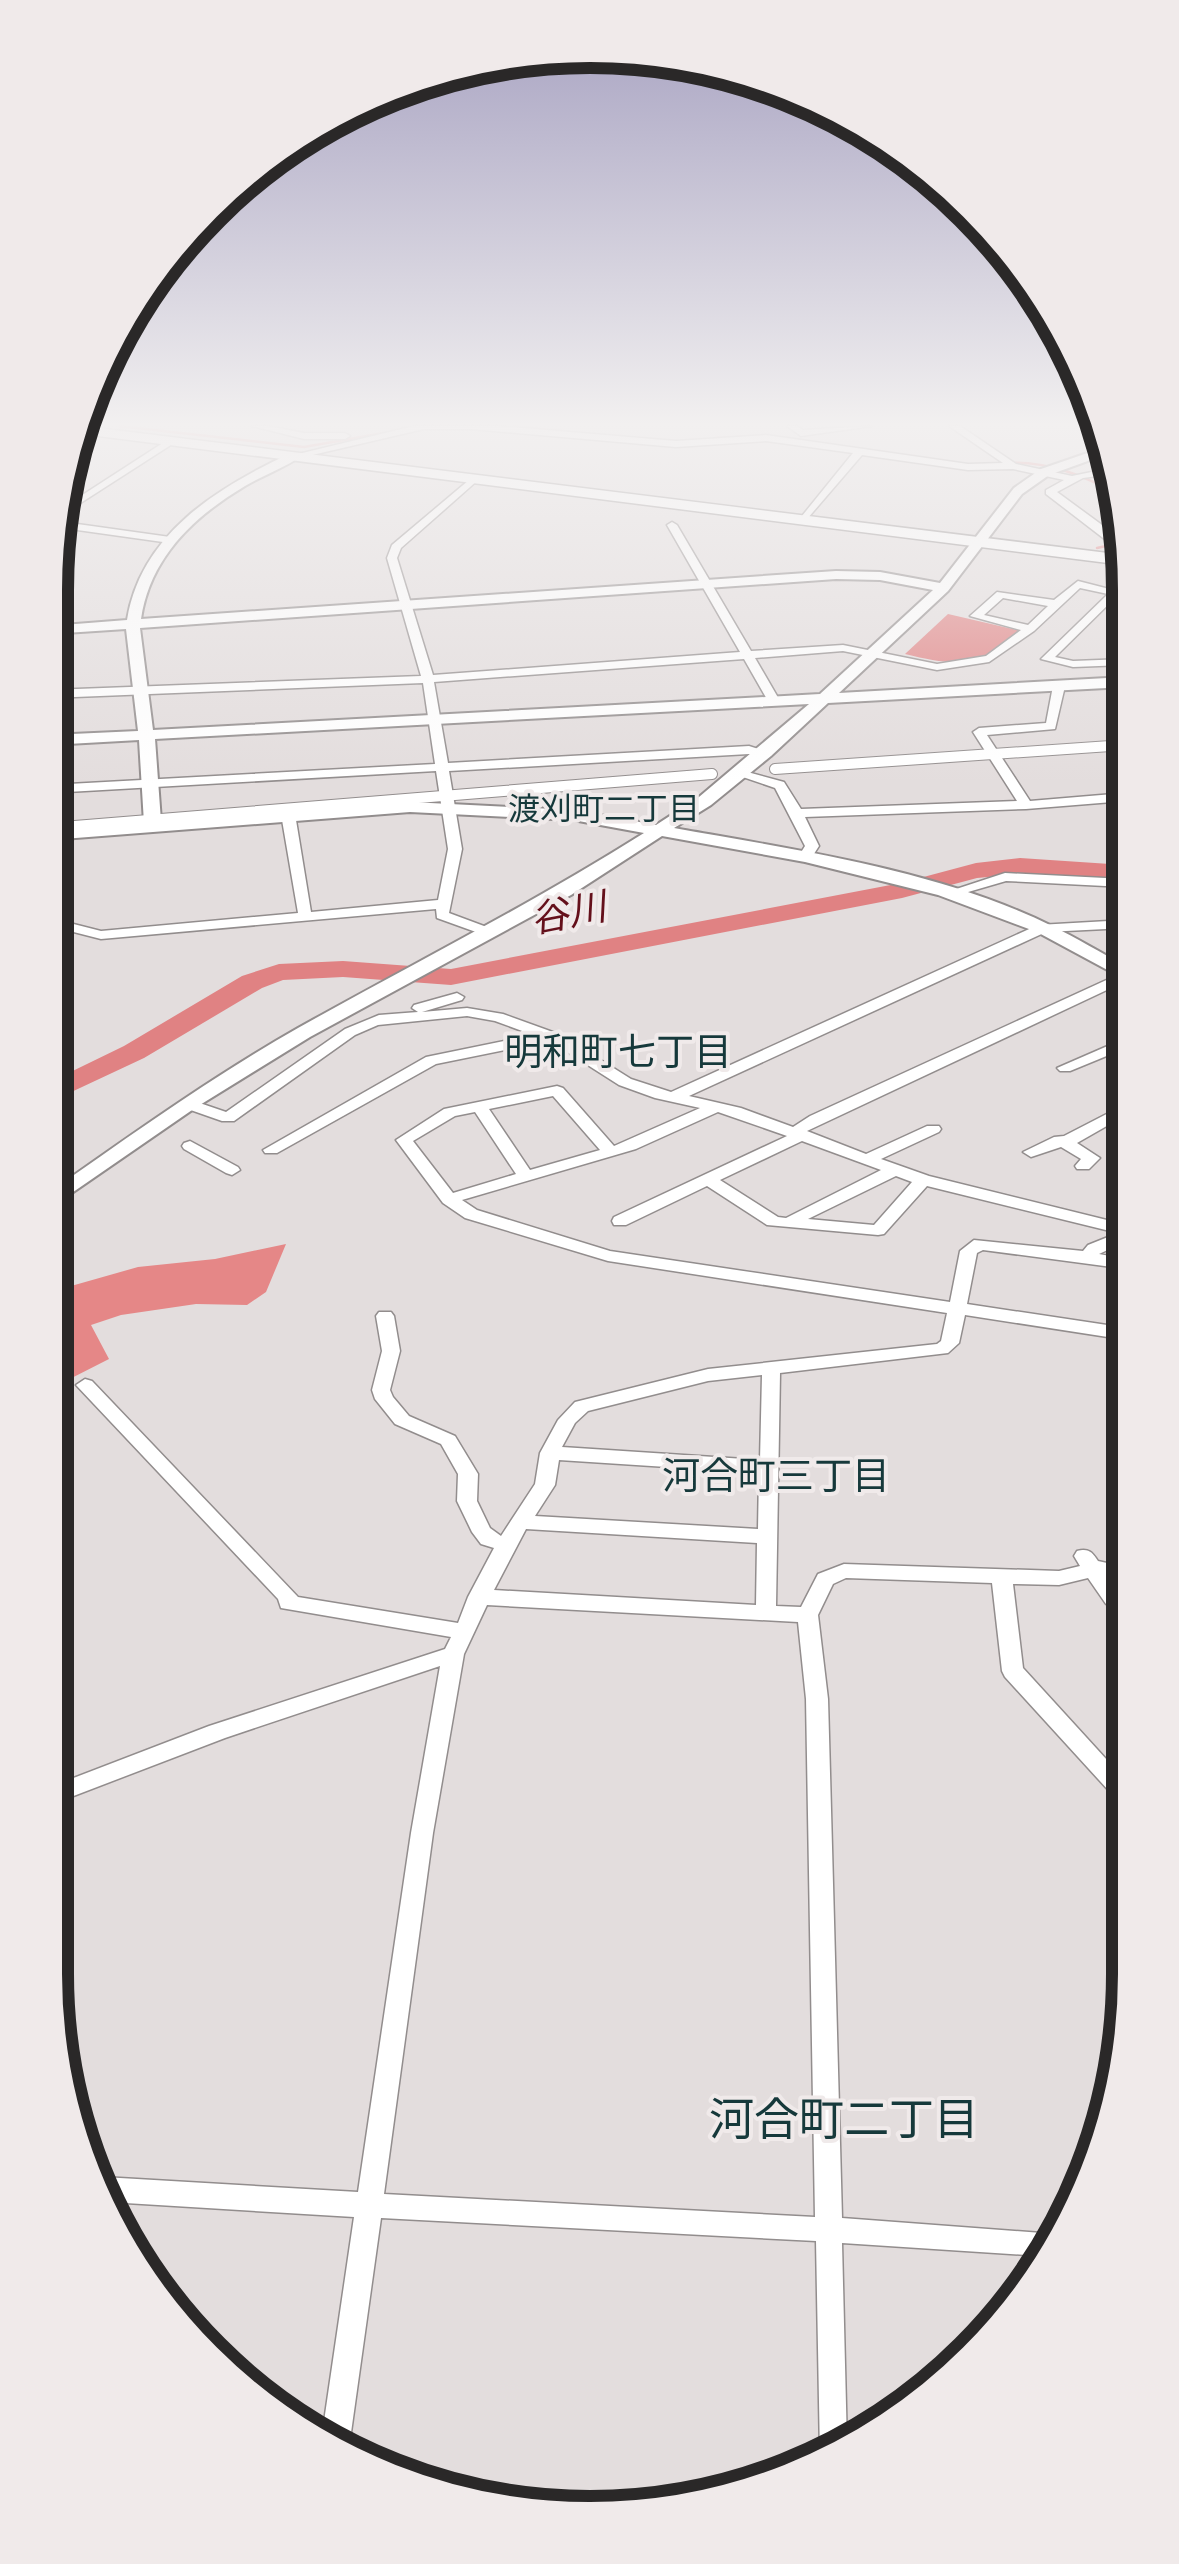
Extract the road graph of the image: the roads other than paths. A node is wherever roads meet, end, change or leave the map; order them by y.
1 (166, 546) edge
2 (398, 546) edge
3 (684, 546) edge
4 (973, 546) edge
5 (1039, 546) edge
6 (1110, 553) edge
7 (707, 585) junction
8 (943, 588) junction
9 (1112, 591) edge
10 (1112, 596) edge
11 (1056, 604) junction
12 (404, 606) junction
13 (133, 625) junction
14 (1030, 628) junction
15 (68, 629) edge
16 (874, 654) junction
17 (747, 655) junction
18 (1112, 662) edge
19 (428, 680) junction
20 (1112, 683) edge
21 (1059, 686) junction
22 (140, 691) junction
23 (68, 693) edge
24 (823, 698) junction
25 (774, 702) junction
26 (433, 719) junction
27 (146, 736) junction
28 (68, 739) edge
29 (1112, 746) edge
30 (764, 753) junction
31 (991, 757) junction
32 (440, 767) junction
33 (775, 769) dead end
34 (712, 774) dead end
35 (740, 774) junction
36 (151, 784) junction
37 (68, 788) edge
38 (1112, 797) edge
39 (447, 802) junction
40 (1026, 805) junction
41 (796, 813) junction
42 (288, 814) junction
43 (153, 822) junction
44 (68, 829) edge
45 (662, 829) junction
46 (805, 858) junction
47 (1112, 882) edge
48 (947, 892) junction
49 (442, 904) junction
50 (305, 915) junction
51 (1112, 925) edge
52 (1043, 928) junction
53 (70, 929) edge
54 (487, 932) junction
55 (1112, 967) edge
56 (1112, 982) edge
57 (457, 997) dead end
58 (372, 1022) junction
59 (551, 1036) junction
60 (1112, 1049) edge
61 (1065, 1068) dead end
62 (674, 1097) junction
63 (188, 1104) junction
64 (478, 1105) junction
65 (716, 1106) junction
66 (1112, 1116) edge
67 (933, 1129) dead end
68 (799, 1134) junction
69 (1064, 1142) junction
70 (190, 1146) dead end
71 (271, 1150) dead end
72 (611, 1152) junction
73 (1031, 1152) dead end
74 (868, 1158) junction
75 (1082, 1166) dead end
76 (896, 1169) junction
77 (232, 1170) dead end
78 (525, 1175) junction
79 (708, 1180) junction
80 (923, 1180) junction
81 (68, 1189) edge
82 (449, 1199) junction
83 (620, 1220) dead end
84 (788, 1223) junction
85 (1112, 1228) edge
86 (1112, 1239) edge
87 (1088, 1257) junction
88 (1112, 1261) edge
89 (958, 1308) junction
90 (385, 1316) dead end
91 (1112, 1332) edge
92 (771, 1370) junction
93 (84, 1385) dead end
94 (550, 1454) junction
95 (767, 1467) junction
96 (521, 1522) junction
97 (766, 1536) junction
98 (506, 1544) junction
99 (1002, 1578) junction
100 (478, 1597) junction
101 (1112, 1597) edge
102 (766, 1614) junction
103 (808, 1615) junction
104 (458, 1643) junction
105 (1112, 1779) edge
106 (68, 1789) edge
107 (115, 2191) edge
108 (368, 2208) junction
109 (830, 2230) junction
110 (1037, 2243) edge
111 (337, 2432) edge
112 (833, 2436) edge

1 - 13 street
2 - 12 street
3 - 7 street
4 - 8 street
5 - 6 highway
7 - 8 street
7 - 12 street
7 - 17 street
8 - 16 street
9 - 11 street
10 - 18 street
11 - 14 street
11 - 14 street
12 - 13 street
12 - 19 street
13 - 15 street
13 - 22 street
14 - 16 street
16 - 17 street
16 - 24 street
17 - 19 street
17 - 25 street
19 - 22 street
19 - 26 street
20 - 21 street
21 - 24 street
21 - 31 street
22 - 23 street
22 - 27 street
24 - 25 street
24 - 30 street
25 - 26 street
26 - 27 street
26 - 32 street
27 - 28 street
27 - 36 street
29 - 31 street
30 - 32 street
30 - 35 street
31 - 33 street
31 - 40 street
32 - 36 street
32 - 39 street
34 - 39 street
35 - 41 street
35 - 45 street
36 - 37 street
36 - 43 street
38 - 40 street
39 - 42 street
39 - 43 street
39 - 45 street
39 - 49 street
40 - 41 street
41 - 46 street
42 - 43 street
42 - 50 street
43 - 44 street
45 - 46 street
45 - 54 street
46 - 48 street
47 - 48 street
48 - 52 street
49 - 50 street
49 - 54 street
50 - 53 street
51 - 52 street
52 - 55 street
52 - 62 street
54 - 63 street
56 - 68 street
57 - 58 street
58 - 59 street
58 - 63 street
59 - 62 street
59 - 71 street
60 - 61 street
62 - 65 street
63 - 81 street
64 - 72 street
64 - 78 street
64 - 82 street
65 - 68 street
65 - 72 street
66 - 69 street
67 - 74 street
68 - 74 street
68 - 79 street
69 - 73 street
69 - 75 street
70 - 77 street
72 - 78 street
74 - 76 street
76 - 80 street
76 - 84 street
78 - 82 street
79 - 83 street
79 - 84 street
80 - 84 street
80 - 85 street
82 - 89 street
86 - 87 street
87 - 88 street
87 - 89 street
89 - 91 street
89 - 92 street
90 - 98 street
92 - 94 street
92 - 95 street
93 - 104 street
94 - 95 street
94 - 96 street
95 - 97 street
96 - 97 street
96 - 98 street
97 - 102 street
98 - 100 street
99 - 101 street
99 - 103 street
99 - 105 street
100 - 102 street
100 - 104 street
102 - 103 street
103 - 109 street
104 - 106 street
104 - 108 street
107 - 108 street
108 - 109 street
108 - 111 street
109 - 110 street
109 - 112 street

